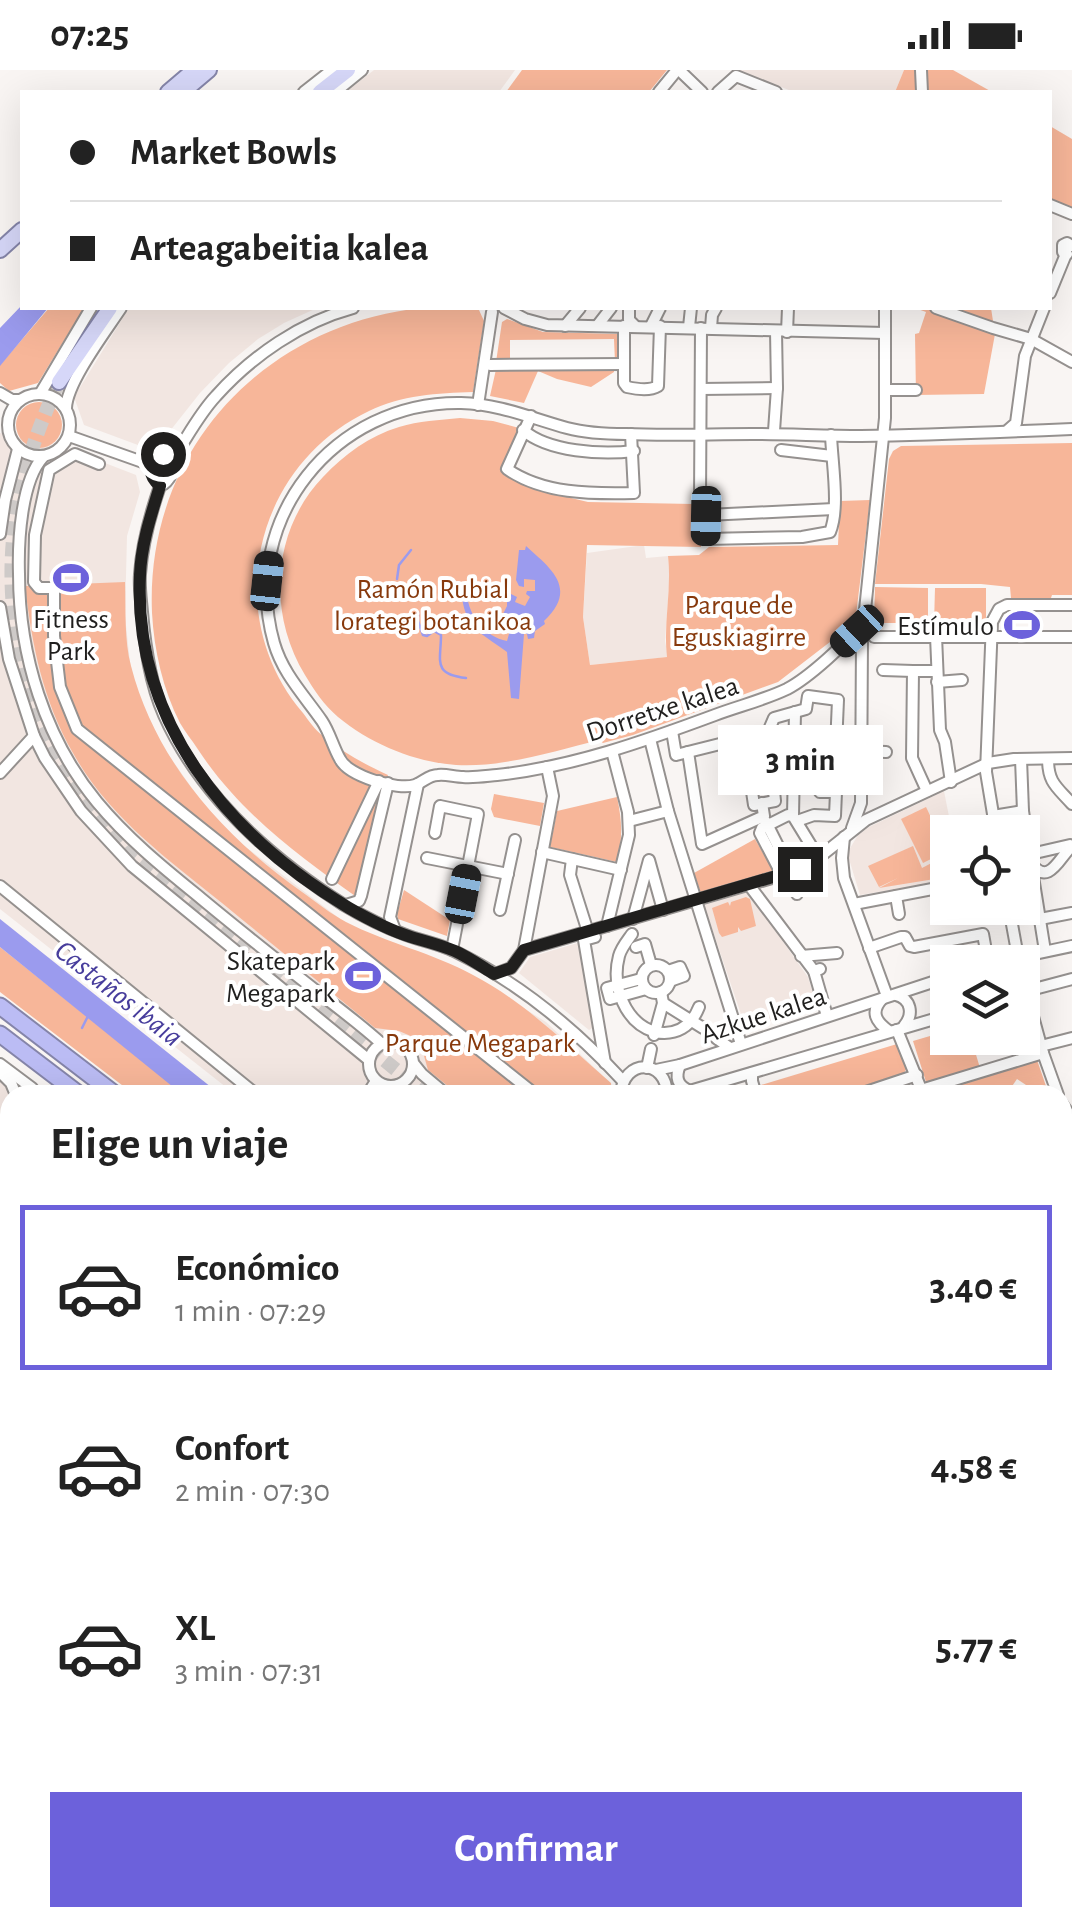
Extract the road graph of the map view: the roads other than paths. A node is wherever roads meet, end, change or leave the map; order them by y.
1 (194, 70) edge
2 (209, 70) edge
3 (332, 70) edge
4 (348, 70) edge
5 (362, 70) edge
6 (678, 70) edge
7 (170, 90) edge
8 (185, 90) edge
9 (307, 90) edge
10 (323, 90) edge
11 (337, 90) edge
12 (661, 90) edge
13 (700, 90) edge
14 (720, 90) edge
15 (771, 90) edge
16 (20, 220) edge
17 (1, 245) edge
18 (1066, 247) edge
19 (1052, 286) edge
20 (90, 310) edge
21 (99, 310) edge
22 (109, 310) edge
23 (120, 310) edge
24 (347, 310) edge
25 (497, 310) edge
26 (578, 310) edge
27 (610, 310) edge
28 (629, 310) edge
29 (659, 310) edge
30 (692, 310) edge
31 (715, 310) edge
32 (787, 310) edge
33 (885, 310) edge
34 (941, 310) edge
35 (1043, 310) edge
36 (565, 326) junction
37 (597, 326) junction
38 (629, 326) junction
39 (655, 326) junction
40 (700, 328) junction
41 (781, 331) junction
42 (885, 333) junction
43 (1031, 339) junction
44 (1072, 362) edge
45 (624, 364) junction
46 (490, 365) junction
47 (701, 388) junction
48 (777, 388) junction
49 (884, 390) junction
50 (916, 390) dead end
51 (40, 394) junction
52 (1, 397) edge
53 (20, 400) junction
54 (481, 405) junction
55 (66, 409) junction
56 (10, 413) junction
57 (531, 416) junction
58 (884, 418) junction
59 (1072, 429) edge
60 (524, 430) junction
61 (774, 431) dead end
62 (1002, 432) junction
63 (4, 433) edge
64 (631, 434) junction
65 (701, 434) junction
66 (831, 435) junction
67 (882, 435) junction
68 (902, 435) junction
69 (69, 436) junction
70 (866, 436) junction
71 (18, 449) junction
72 (781, 450) dead end
73 (634, 451) junction
74 (176, 454) junction
75 (881, 454) junction
76 (832, 456) junction
77 (43, 457) junction
78 (99, 464) dead end
79 (151, 465) junction
80 (160, 486) junction
81 (834, 509) junction
82 (706, 516) junction
83 (0, 534) edge
84 (1072, 605) edge
85 (0, 607) edge
86 (863, 623) junction
87 (936, 636) junction
88 (990, 637) junction
89 (1072, 637) edge
90 (868, 638) junction
91 (836, 650) junction
92 (862, 660) junction
93 (882, 670) dead end
94 (913, 671) junction
95 (937, 677) junction
96 (962, 680) dead end
97 (796, 712) junction
98 (672, 731) junction
99 (768, 732) junction
100 (34, 736) junction
101 (744, 738) junction
102 (650, 739) junction
103 (612, 751) junction
104 (860, 751) junction
105 (688, 752) junction
106 (886, 752) dead end
107 (1072, 758) edge
108 (1020, 759) junction
109 (1048, 759) junction
110 (988, 763) junction
111 (822, 766) junction
112 (860, 766) junction
113 (547, 767) junction
114 (0, 773) edge
115 (384, 782) junction
116 (951, 782) junction
117 (418, 784) junction
118 (927, 791) junction
119 (762, 803) junction
120 (861, 803) junction
121 (1072, 804) edge
122 (668, 810) junction
123 (1023, 810) junction
124 (881, 812) junction
125 (993, 815) edge
126 (998, 815) edge
127 (1024, 815) edge
128 (795, 819) junction
129 (629, 821) junction
130 (765, 821) junction
131 (434, 833) dead end
132 (848, 833) junction
133 (514, 840) dead end
134 (1072, 845) edge
135 (812, 847) dead end
136 (542, 852) junction
137 (1040, 854) edge
138 (427, 858) dead end
139 (572, 858) junction
140 (468, 866) junction
141 (621, 870) junction
142 (1040, 871) edge
143 (790, 873) junction
144 (508, 874) junction
145 (332, 879) dead end
146 (749, 884) junction
147 (0, 886) edge
148 (930, 889) edge
149 (797, 894) dead end
150 (896, 896) junction
151 (696, 900) junction
152 (854, 904) junction
153 (345, 906) junction
154 (1040, 909) edge
155 (500, 910) dead end
156 (663, 910) junction
157 (1072, 913) edge
158 (899, 914) dead end
159 (1040, 916) edge
160 (607, 926) junction
161 (630, 927) junction
162 (395, 930) junction
163 (588, 932) junction
164 (985, 945) edge
165 (1072, 946) edge
166 (636, 947) dead end
167 (870, 948) junction
168 (452, 950) junction
169 (524, 950) junction
170 (1045, 951) junction
171 (1040, 952) edge
172 (837, 953) dead end
173 (801, 956) junction
174 (651, 965) junction
175 (511, 968) junction
176 (494, 974) junction
177 (1072, 979) edge
178 (930, 983) edge
179 (644, 984) junction
180 (517, 988) junction
181 (1040, 988) edge
182 (616, 990) junction
183 (592, 994) junction
184 (888, 997) junction
185 (662, 998) junction
186 (0, 1006) edge
187 (699, 1007) dead end
188 (827, 1016) junction
189 (930, 1019) edge
190 (693, 1021) junction
191 (703, 1028) dead end
192 (896, 1029) junction
193 (0, 1034) edge
194 (654, 1034) junction
195 (716, 1038) dead end
196 (1072, 1038) edge
197 (1040, 1043) edge
198 (382, 1044) junction
199 (736, 1046) junction
200 (651, 1049) dead end
201 (1042, 1049) junction
202 (369, 1060) junction
203 (605, 1062) junction
204 (0, 1064) edge
205 (414, 1064) junction
206 (680, 1065) junction
207 (651, 1069) junction
208 (752, 1073) junction
209 (917, 1075) junction
210 (623, 1081) junction
211 (28, 1085) edge
212 (67, 1085) edge
213 (103, 1085) edge
214 (245, 1085) edge
215 (373, 1085) edge
216 (399, 1085) edge
217 (436, 1085) edge
218 (523, 1085) edge
219 (622, 1085) edge
220 (666, 1085) edge
221 (681, 1085) edge
222 (708, 1085) edge
223 (753, 1085) edge
224 (887, 1085) edge
225 (920, 1085) edge
226 (942, 1085) edge
227 (1051, 1085) edge

1 - 7 main road
2 - 8 main road
3 - 9 street
4 - 10 main road
5 - 11 street
6 - 12 street
6 - 13 street
14 - 15 street
16 - 17 main road
18 - 19 street
20 - 51 street
21 - 22 main road
23 - 55 street
24 - 74 street
25 - 36 street
25 - 46 street
25 - 54 street
26 - 36 street
27 - 37 street
28 - 38 street
29 - 39 street
30 - 40 street
31 - 40 street
32 - 41 street
33 - 42 street
34 - 43 street
35 - 43 street
36 - 37 street
37 - 38 street
38 - 39 street
38 - 45 street
39 - 40 street
39 - 45 street
40 - 41 street
40 - 47 street
41 - 42 street
41 - 48 street
42 - 49 street
43 - 44 street
43 - 62 street
45 - 46 street
46 - 54 street
47 - 48 street
47 - 65 street
48 - 61 street
49 - 50 street
49 - 58 street
51 - 53 street
51 - 55 street
52 - 53 street
52 - 56 street
53 - 56 street
54 - 57 street
54 - 115 street
55 - 69 street
56 - 63 street
57 - 60 street
57 - 64 street
58 - 67 street
58 - 68 street
59 - 62 street
60 - 73 street
60 - 73 street
62 - 68 street
63 - 71 street
64 - 65 street
64 - 73 street
65 - 66 street
65 - 82 street
66 - 70 street
66 - 76 street
67 - 68 street
67 - 70 street
67 - 75 street
68 - 75 street
69 - 77 street
69 - 79 street
70 - 75 street
71 - 77 street
71 - 83 street
72 - 76 street
74 - 79 street
74 - 80 street
75 - 86 street
76 - 81 street
77 - 198 street
78 - 218 street
79 - 80 street
80 - 153 street
81 - 82 street
81 - 82 street
84 - 88 street
85 - 100 street
86 - 90 street
86 - 91 street, Dorretxe kalea
87 - 88 street
87 - 90 street
87 - 95 street
88 - 89 street
88 - 110 street
90 - 91 street, Dorretxe kalea
90 - 92 street
91 - 92 street
91 - 98 street, Dorretxe kalea
92 - 104 street
93 - 94 street
94 - 95 street
94 - 118 street
95 - 96 street
95 - 116 street
97 - 99 street
97 - 111 street
97 - 128 street
98 - 102 street, Dorretxe kalea
98 - 105 street
99 - 101 street
99 - 119 street
100 - 114 street
100 - 202 street
101 - 105 street
101 - 119 street
102 - 103 street, Dorretxe kalea
102 - 122 street
103 - 113 street, Dorretxe kalea
103 - 129 street
104 - 106 street
104 - 112 street
105 - 130 street
107 - 109 street
108 - 109 street
108 - 110 street
108 - 123 street
109 - 121 street
110 - 116 street
110 - 125 street
111 - 112 street
111 - 128 street
112 - 120 street
113 - 117 street, Dorretxe kalea
113 - 136 street
115 - 117 street, Dorretxe kalea
115 - 145 street
115 - 153 street
116 - 118 street
117 - 162 street
118 - 124 street
119 - 130 street
120 - 124 street
120 - 132 street
122 - 129 street
122 - 151 street
123 - 126 street
123 - 127 street
124 - 132 street
128 - 130 street
128 - 135 street
129 - 141 street
130 - 143 street
131 - 140 street
132 - 143 street
132 - 152 street
133 - 144 street
134 - 137 street
134 - 142 street
136 - 139 street
136 - 169 street
138 - 140 street
139 - 141 street
139 - 163 street
140 - 144 street
140 - 168 street
141 - 160 street
143 - 146 street
143 - 149 street
144 - 155 street
146 - 151 street
146 - 173 street
147 - 214 street
148 - 150 street
150 - 152 street
150 - 158 street
151 - 156 street
151 - 199 street
152 - 167 street
153 - 162 street
154 - 157 street
156 - 161 street
156 - 161 street
159 - 170 street
160 - 161 street
160 - 163 street
161 - 182 street
161 - 183 street
162 - 168 street
163 - 169 street
164 - 167 street
165 - 170 street
166 - 174 street
167 - 184 street
168 - 176 street
169 - 175 street
170 - 171 street
172 - 173 street
173 - 188 street
174 - 179 street
174 - 185 street
175 - 176 street
175 - 180 street
176 - 180 street
177 - 181 street
178 - 184 street, Azkue kalea
179 - 182 street
179 - 185 street
180 - 203 street
182 - 183 street
182 - 194 street
183 - 203 street
184 - 188 street, Azkue kalea
184 - 192 street
184 - 192 street
185 - 190 street
185 - 194 street
186 - 213 highway
187 - 190 street
188 - 199 street, Azkue kalea
189 - 192 street, Azkue kalea
190 - 191 street
190 - 194 street
192 - 208 street, Azkue kalea
192 - 209 street
193 - 212 highway
195 - 199 street
196 - 201 street
197 - 201 street
198 - 202 street
198 - 205 street
199 - 206 street, Azkue kalea
200 - 207 street
201 - 226 street
201 - 227 street
202 - 215 street
203 - 210 street
204 - 211 street
205 - 216 street
205 - 217 street
206 - 207 street, Azkue kalea
206 - 221 street
207 - 210 street, Azkue kalea
207 - 220 street
208 - 222 street, Azkue kalea
208 - 223 street
209 - 224 street
209 - 225 street
210 - 219 street

